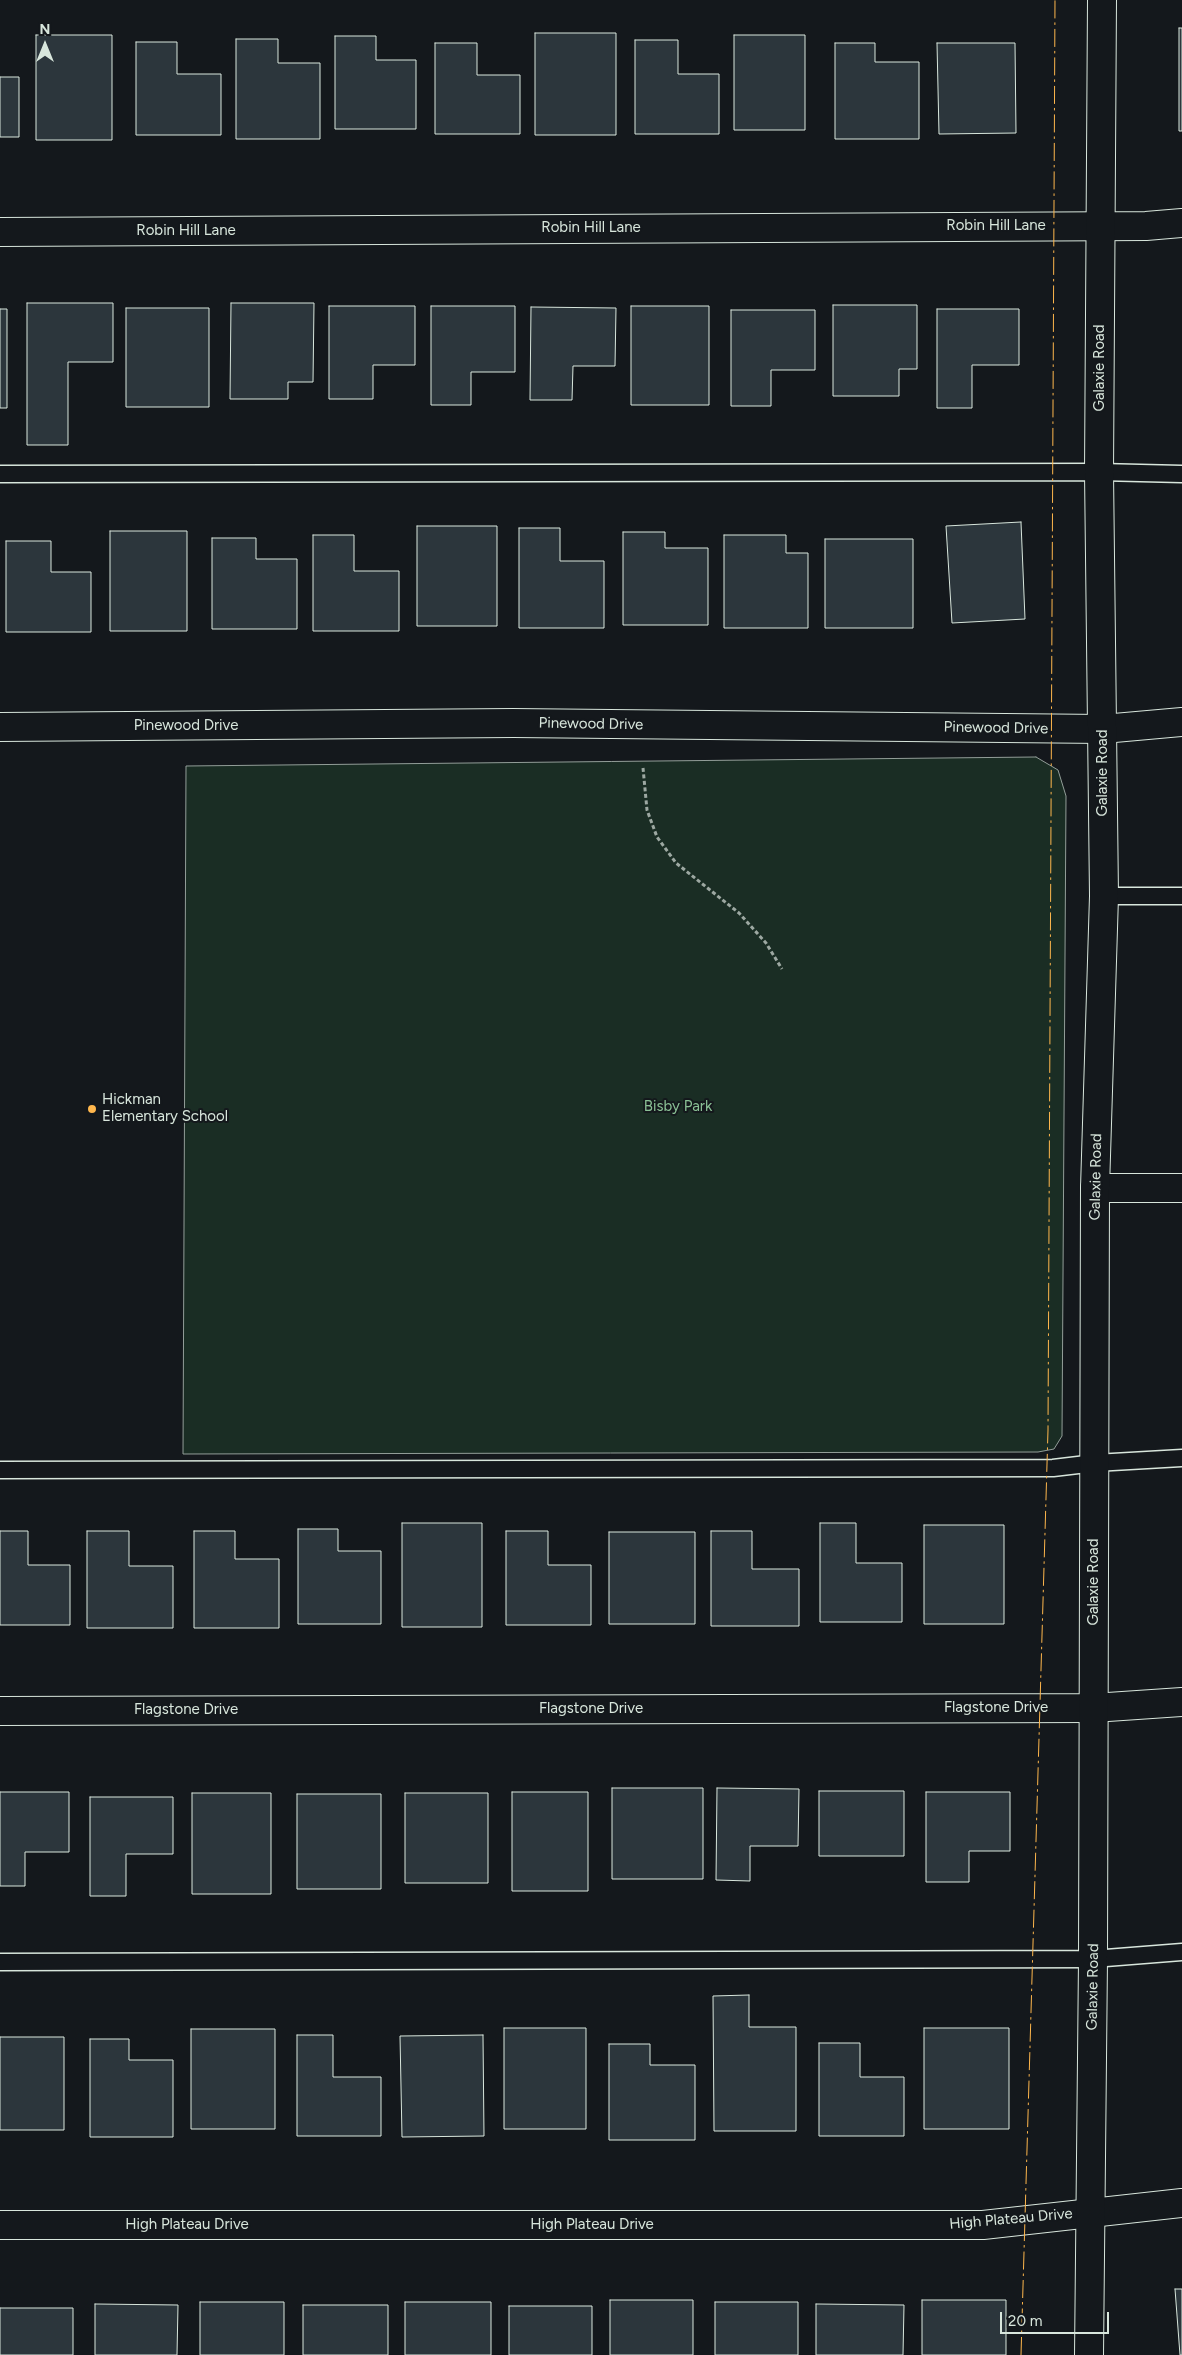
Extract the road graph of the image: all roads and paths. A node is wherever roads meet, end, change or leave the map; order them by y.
1 (1102, 0) edge
2 (1182, 223) edge
3 (1101, 225) junction
4 (0, 232) edge
5 (1099, 472) junction
6 (0, 474) edge
7 (1182, 474) edge
8 (1182, 722) edge
9 (0, 727) edge
10 (1103, 729) junction
11 (644, 768) dead end
12 (1104, 896) junction
13 (1182, 896) edge
14 (782, 970) dead end
15 (1095, 1188) junction
16 (1182, 1188) edge
17 (1182, 1458) edge
18 (1095, 1463) junction
19 (0, 1470) edge
20 (1182, 1702) edge
21 (1093, 1708) junction
22 (0, 1711) edge
23 (1182, 1952) edge
24 (1093, 1959) junction
25 (0, 1962) edge
26 (1182, 2203) edge
27 (1090, 2212) junction
28 (0, 2225) edge
29 (1090, 2355) edge

1 - 3 street, Galaxie Road
2 - 3 street, Robin Hill Lane
3 - 4 street, Robin Hill Lane
3 - 5 street, Galaxie Road
5 - 6 lane
5 - 7 lane
5 - 10 street, Galaxie Road
8 - 10 street, Pinewood Drive
9 - 10 street, Pinewood Drive
10 - 12 street, Galaxie Road
11 - 14 path
12 - 13 lane
12 - 15 street, Galaxie Road
15 - 16 street
15 - 18 street, Galaxie Road
17 - 18 lane
18 - 19 lane
18 - 21 street, Galaxie Road
20 - 21 street, Flagstone Drive
21 - 22 street, Flagstone Drive
21 - 24 street, Galaxie Road
23 - 24 lane
24 - 25 lane
24 - 27 street, Galaxie Road
26 - 27 street, High Plateau Drive
27 - 28 street, High Plateau Drive
27 - 29 street, Galaxie Road

